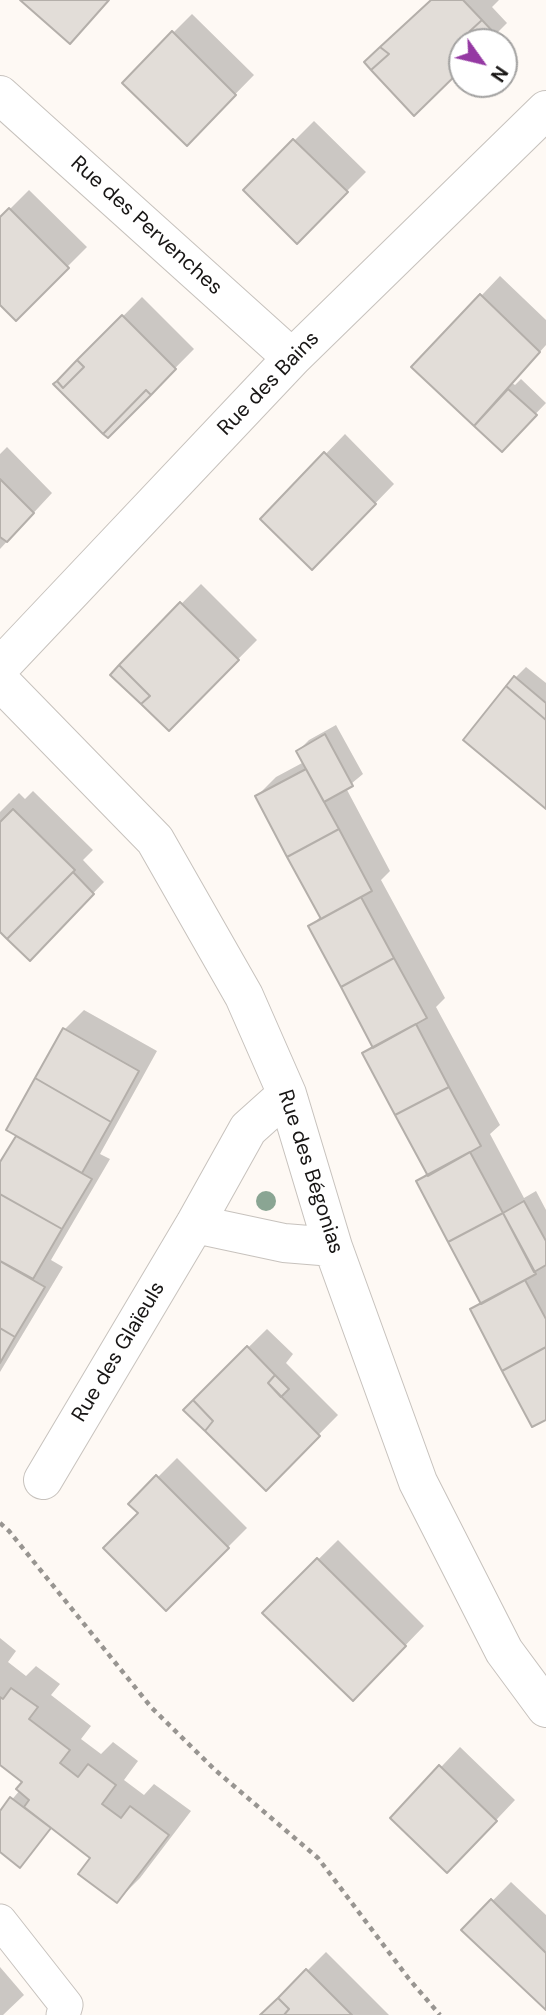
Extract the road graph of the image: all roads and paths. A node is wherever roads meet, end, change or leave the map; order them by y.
1 (0, 95) edge
2 (546, 110) edge
3 (292, 358) junction
4 (0, 667) edge
5 (0, 681) edge
6 (287, 1094) junction
7 (195, 1224) junction
8 (333, 1247) junction
9 (43, 1480) dead end
10 (0, 1523) edge
11 (546, 1708) edge
12 (0, 1920) edge
13 (63, 2015) edge
14 (440, 2015) edge

1 - 3 street, Rue des Pervenches
2 - 3 street, Rue des Bains
3 - 4 street, Rue des Bains
5 - 6 street, Rue des Bégonias
6 - 7 street, Rue des Glaïeuls
6 - 8 street, Rue des Bégonias
7 - 8 street
7 - 9 street, Rue des Glaïeuls
8 - 11 street, Rue des Bégonias
10 - 14 path
12 - 13 lane

